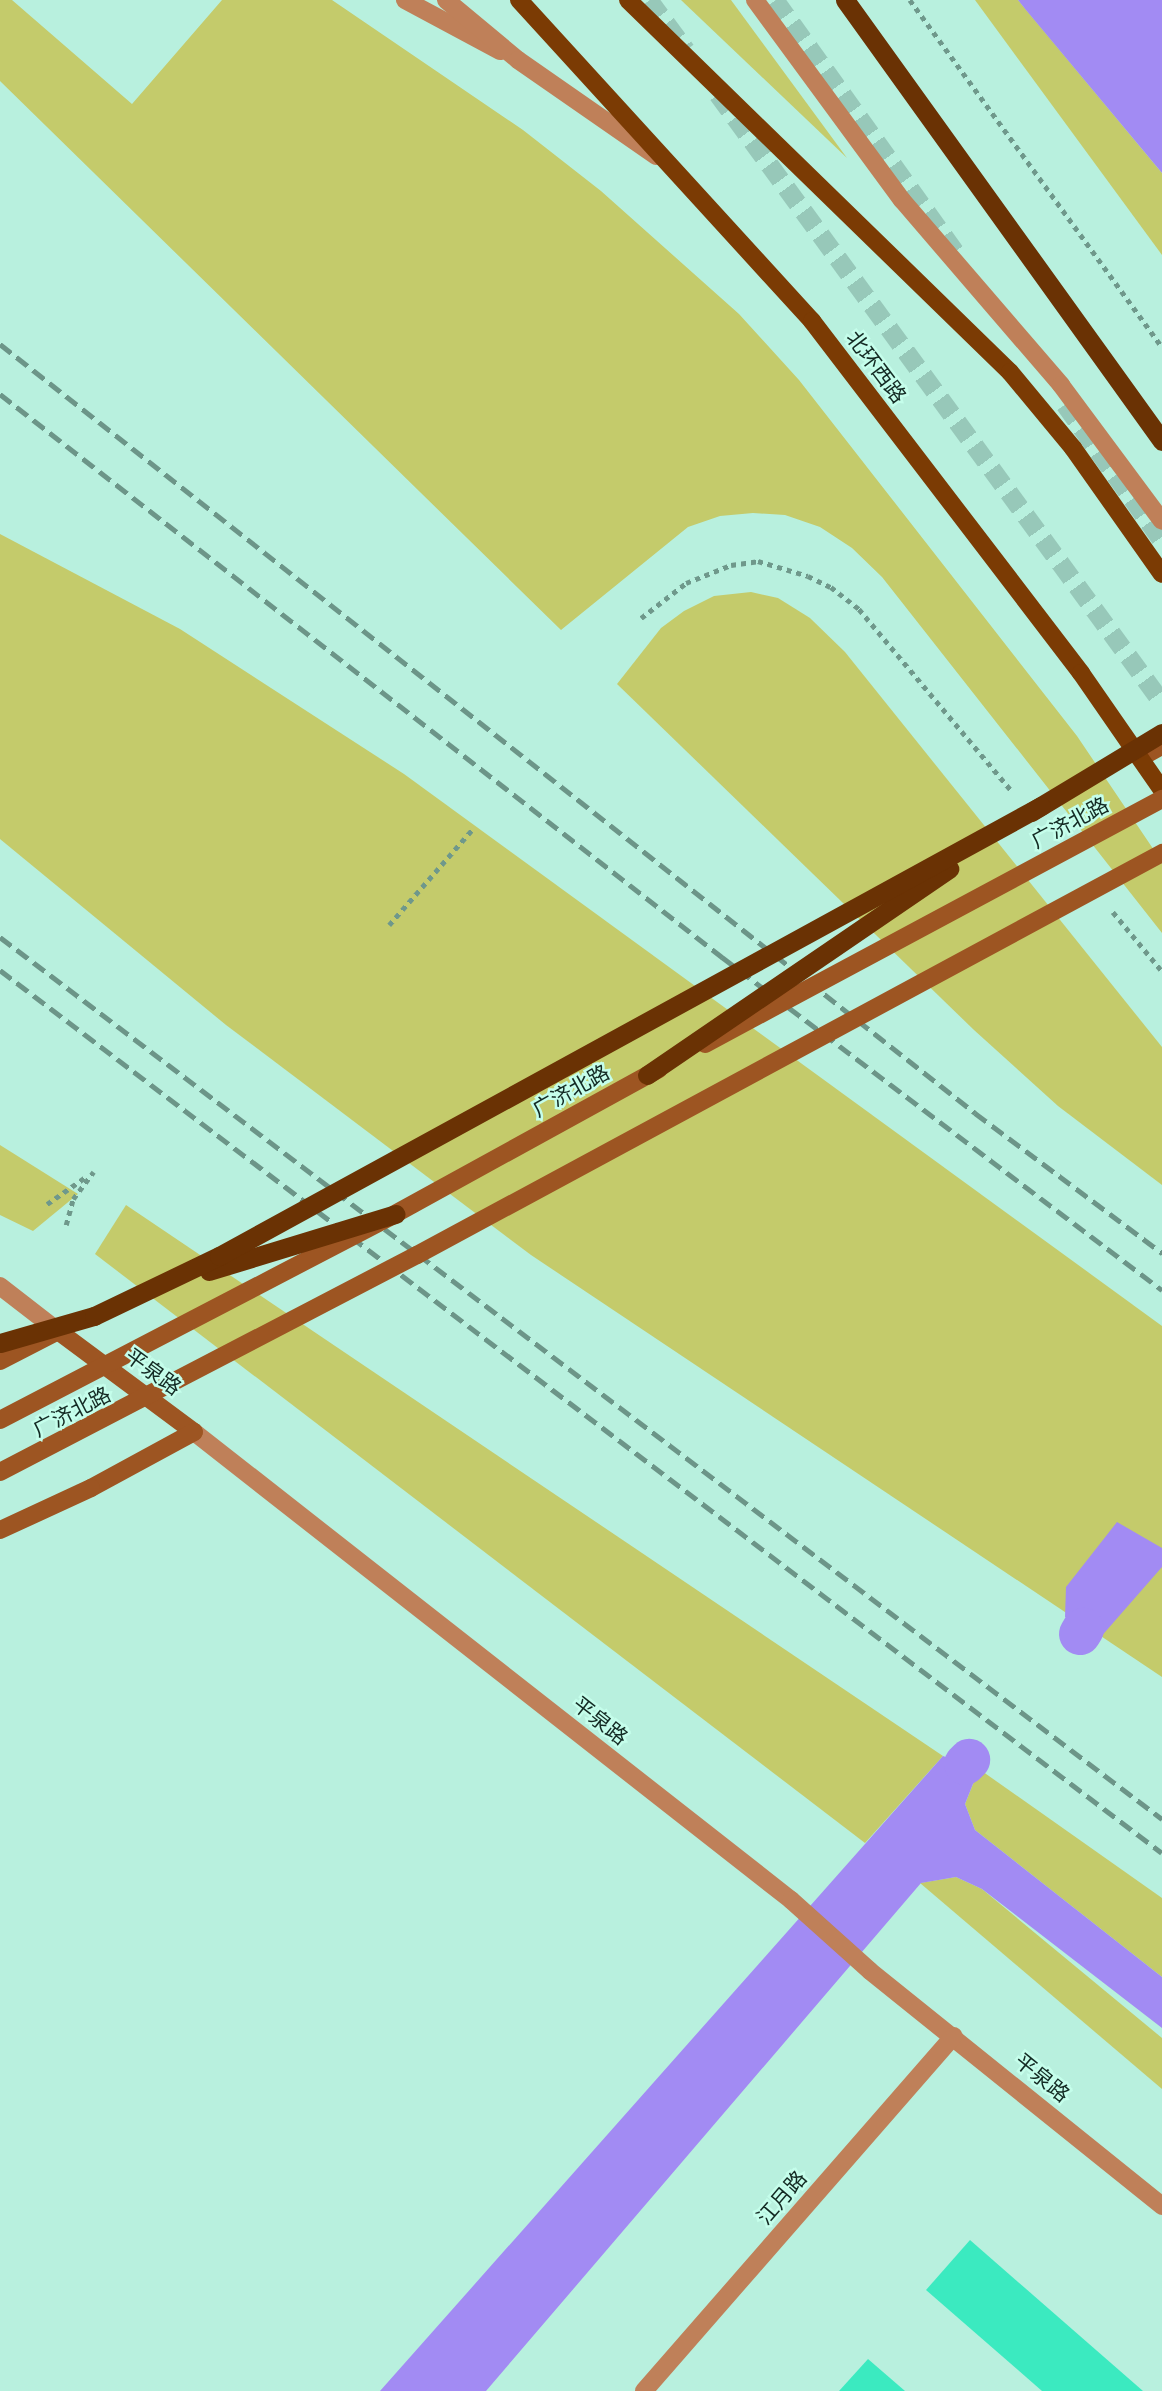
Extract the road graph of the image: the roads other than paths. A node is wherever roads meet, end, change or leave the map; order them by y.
1 (405, 0) edge
2 (446, 0) edge
3 (519, 0) edge
4 (628, 0) edge
5 (755, 0) edge
6 (845, 0) edge
7 (518, 60) junction
8 (664, 162) junction
9 (1162, 442) edge
10 (1162, 521) edge
11 (1162, 574) edge
12 (1162, 733) edge
13 (1162, 746) edge
14 (1140, 758) junction
15 (1162, 790) edge
16 (1162, 799) edge
17 (1041, 806) junction
18 (1162, 853) edge
19 (647, 1075) junction
20 (395, 1214) junction
21 (0, 1286) edge
22 (160, 1286) junction
23 (58, 1331) junction
24 (0, 1343) edge
25 (0, 1361) edge
26 (0, 1420) edge
27 (194, 1432) junction
28 (0, 1472) edge
29 (0, 1530) edge
30 (954, 2036) junction
31 (1162, 2206) edge
32 (644, 2391) edge

1 - 7 street
2 - 7 street
3 - 8 main road, 北环西路
4 - 11 main road
5 - 10 street
6 - 9 highway
7 - 8 street
8 - 14 main road, 北环西路
12 - 17 highway, bridge
13 - 14 main road
14 - 15 main road, 北环西路
16 - 19 main road, 广济北路, bridge
17 - 19 highway, bridge
17 - 22 highway, bridge
18 - 28 main road, 广济北路, bridge
19 - 20 main road, 广济北路, bridge
20 - 22 highway, bridge
20 - 26 main road, 广济北路, bridge
21 - 23 street, 平泉路
22 - 24 highway, bridge
23 - 25 main road
23 - 27 main road, 平泉路
27 - 29 main road
27 - 30 street, 平泉路
30 - 31 street, 平泉路
30 - 32 street, 江月路

